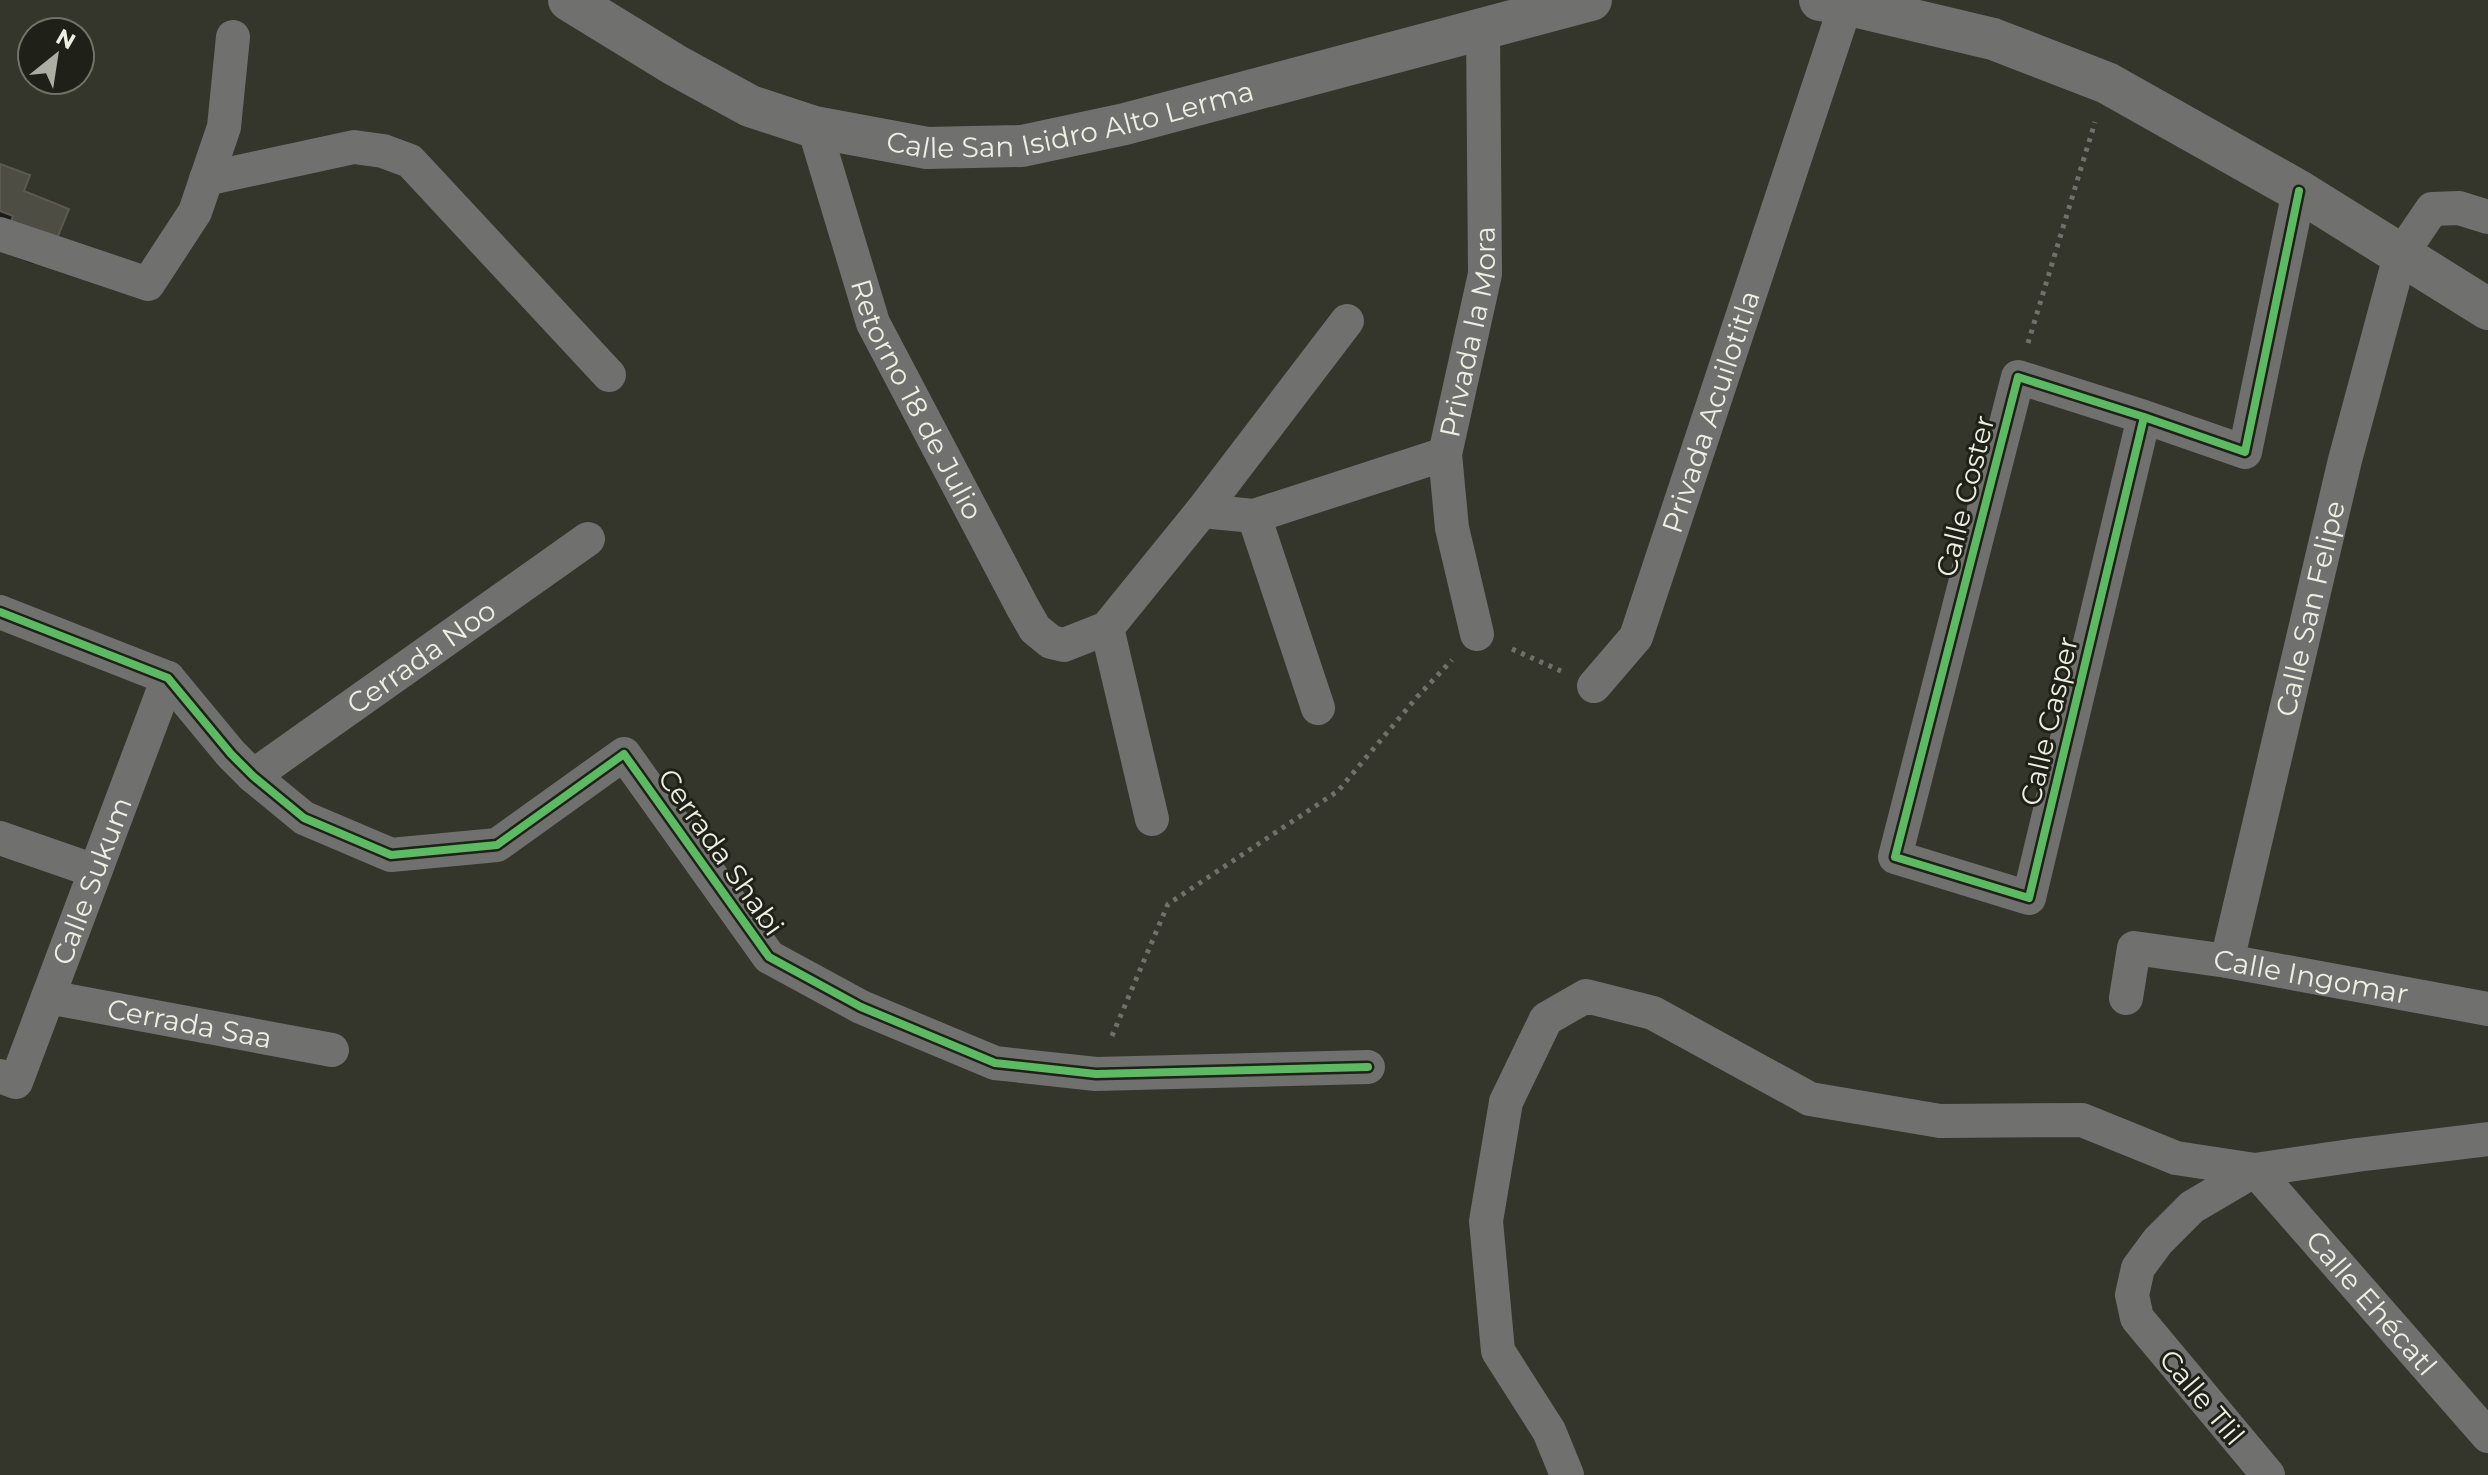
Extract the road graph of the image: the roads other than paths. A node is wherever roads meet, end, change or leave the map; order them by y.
1 (569, 0) edge
2 (1591, 0) edge
3 (1833, 2) edge
4 (1483, 28) junction
5 (233, 37) dead end
6 (814, 127) junction
7 (206, 179) junction
8 (2299, 191) junction
9 (2488, 217) edge
10 (0, 234) edge
11 (2400, 256) junction
12 (2488, 309) edge
13 (1347, 321) dead end
14 (609, 375) dead end
15 (2144, 417) junction
16 (1445, 454) junction
17 (1202, 511) junction
18 (1254, 516) junction
19 (588, 539) dead end
20 (0, 612) edge
21 (1107, 628) junction
22 (1477, 634) road end
23 (168, 678) junction
24 (1594, 686) road end
25 (1318, 708) dead end
26 (253, 776) junction
27 (1152, 819) dead end
28 (0, 838) edge
29 (1895, 857) joint
30 (95, 871) junction
31 (2227, 961) junction
32 (48, 997) junction
33 (2126, 998) dead end
34 (2488, 1009) edge
35 (332, 1050) dead end
36 (1368, 1067) dead end
37 (8, 1079) edge
38 (2488, 1139) edge
39 (2255, 1170) junction
40 (2488, 1436) edge
41 (1567, 1475) edge
42 (2268, 1475) edge

1 - 6 street, Calle San Isidro Alto Lerma
2 - 4 street, Calle San Isidro Alto Lerma
3 - 8 street
3 - 24 street, Privada Acuilotitla
4 - 6 street, Calle San Isidro Alto Lerma
4 - 16 street, Privada la Mora
5 - 7 street
6 - 21 street, Retorno 18 de Julio
7 - 10 street
7 - 14 street
8 - 11 street
8 - 15 street
9 - 11 street, Calle San Felipe
11 - 12 street
11 - 31 street, Calle San Felipe
13 - 17 street
15 - 29 street, Calle Coster
15 - 29 street, Calle Casper
16 - 18 street
16 - 22 street, Privada la Mora
17 - 18 street
17 - 21 street
18 - 25 street
19 - 26 street, Cerrada Noo
20 - 23 street
21 - 27 street
23 - 26 street, Cerrada Shabi
23 - 30 street, Calle Sukum
26 - 36 street, Cerrada Shabi
28 - 30 street
30 - 32 street, Calle Sukum
31 - 33 street, Calle Ingomar
31 - 34 street, Calle Ingomar
32 - 35 street, Cerrada Saa
32 - 37 street, Calle Sukum
38 - 39 street
39 - 40 street, Calle Ehécatl
39 - 41 street
39 - 42 street, Calle Tlil

